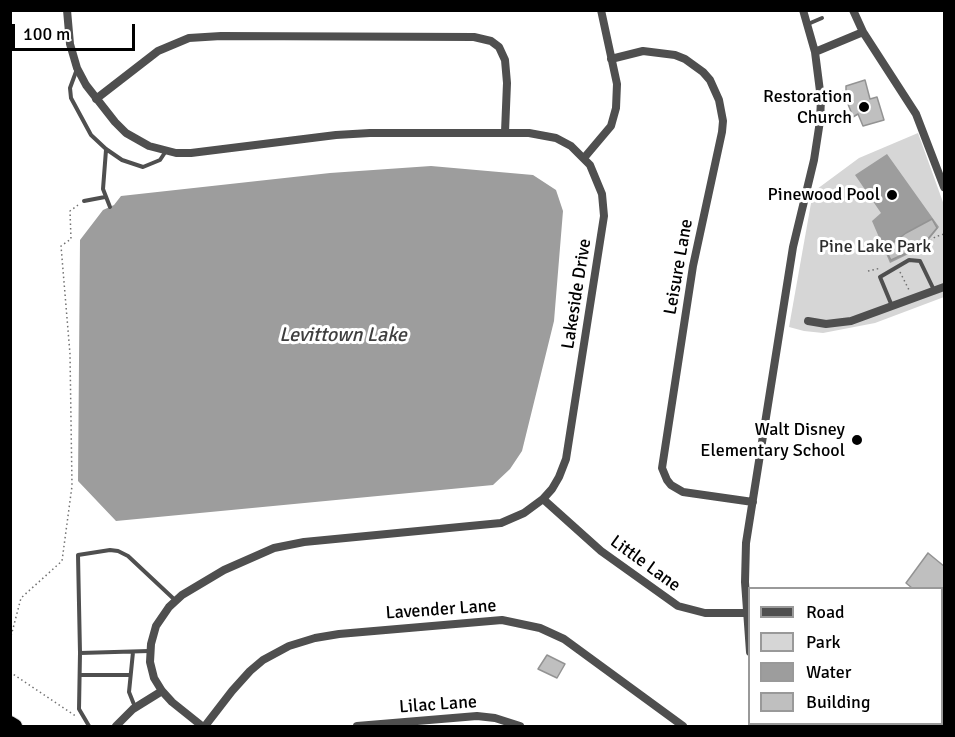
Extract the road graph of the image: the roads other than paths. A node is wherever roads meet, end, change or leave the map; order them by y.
1 (67, 10) edge
2 (601, 10) edge
3 (803, 10) edge
4 (854, 10) edge
5 (822, 18) dead end
6 (808, 24) junction
7 (863, 32) junction
8 (815, 52) junction
9 (611, 59) junction
10 (78, 68) junction
11 (96, 99) junction
12 (505, 132) junction
13 (106, 149) junction
14 (166, 151) junction
15 (584, 158) junction
16 (945, 187) edge
17 (105, 196) junction
18 (84, 201) road end
19 (110, 207) dead end
20 (945, 287) edge
21 (934, 291) junction
22 (892, 306) junction
23 (808, 321) dead end
24 (543, 499) junction
25 (753, 502) junction
26 (176, 601) junction
27 (747, 613) junction
28 (748, 626) edge
29 (150, 651) junction
30 (81, 652) junction
31 (133, 652) junction
32 (80, 675) junction
33 (130, 675) junction
34 (162, 691) junction
35 (135, 708) junction
36 (10, 723) edge
37 (88, 725) edge
38 (15, 726) edge
39 (116, 726) edge
40 (204, 726) edge
41 (357, 726) edge
42 (520, 726) edge
43 (683, 726) edge

1 - 10 street, Lakeside Drive
2 - 9 street
3 - 6 street
4 - 7 street
5 - 6 lane
6 - 8 street
7 - 8 street
7 - 16 street
8 - 25 street
9 - 15 street
9 - 25 street, Leisure Lane
10 - 11 street, Lakeside Drive
10 - 13 lane
11 - 12 street
11 - 14 street, Lakeside Drive
12 - 14 street, Lakeside Drive
12 - 15 street, Lakeside Drive
13 - 14 lane
13 - 17 lane
15 - 24 street, Lakeside Drive
17 - 18 lane
17 - 19 lane
20 - 21 street
21 - 22 street
21 - 22 lane
22 - 23 street
24 - 26 street, Lakeside Drive
24 - 27 street, Little Lane
25 - 27 street
26 - 29 street, Lakeside Drive
26 - 30 lane
27 - 28 street
29 - 31 lane
29 - 34 street, Lakeside Drive
30 - 31 lane
30 - 32 lane
31 - 33 lane
32 - 33 lane
32 - 37 lane
33 - 35 lane
34 - 35 street
34 - 40 street, Lakeside Drive
35 - 39 street
36 - 38 highway
40 - 43 street, Lavender Lane
41 - 42 street, Lilac Lane

